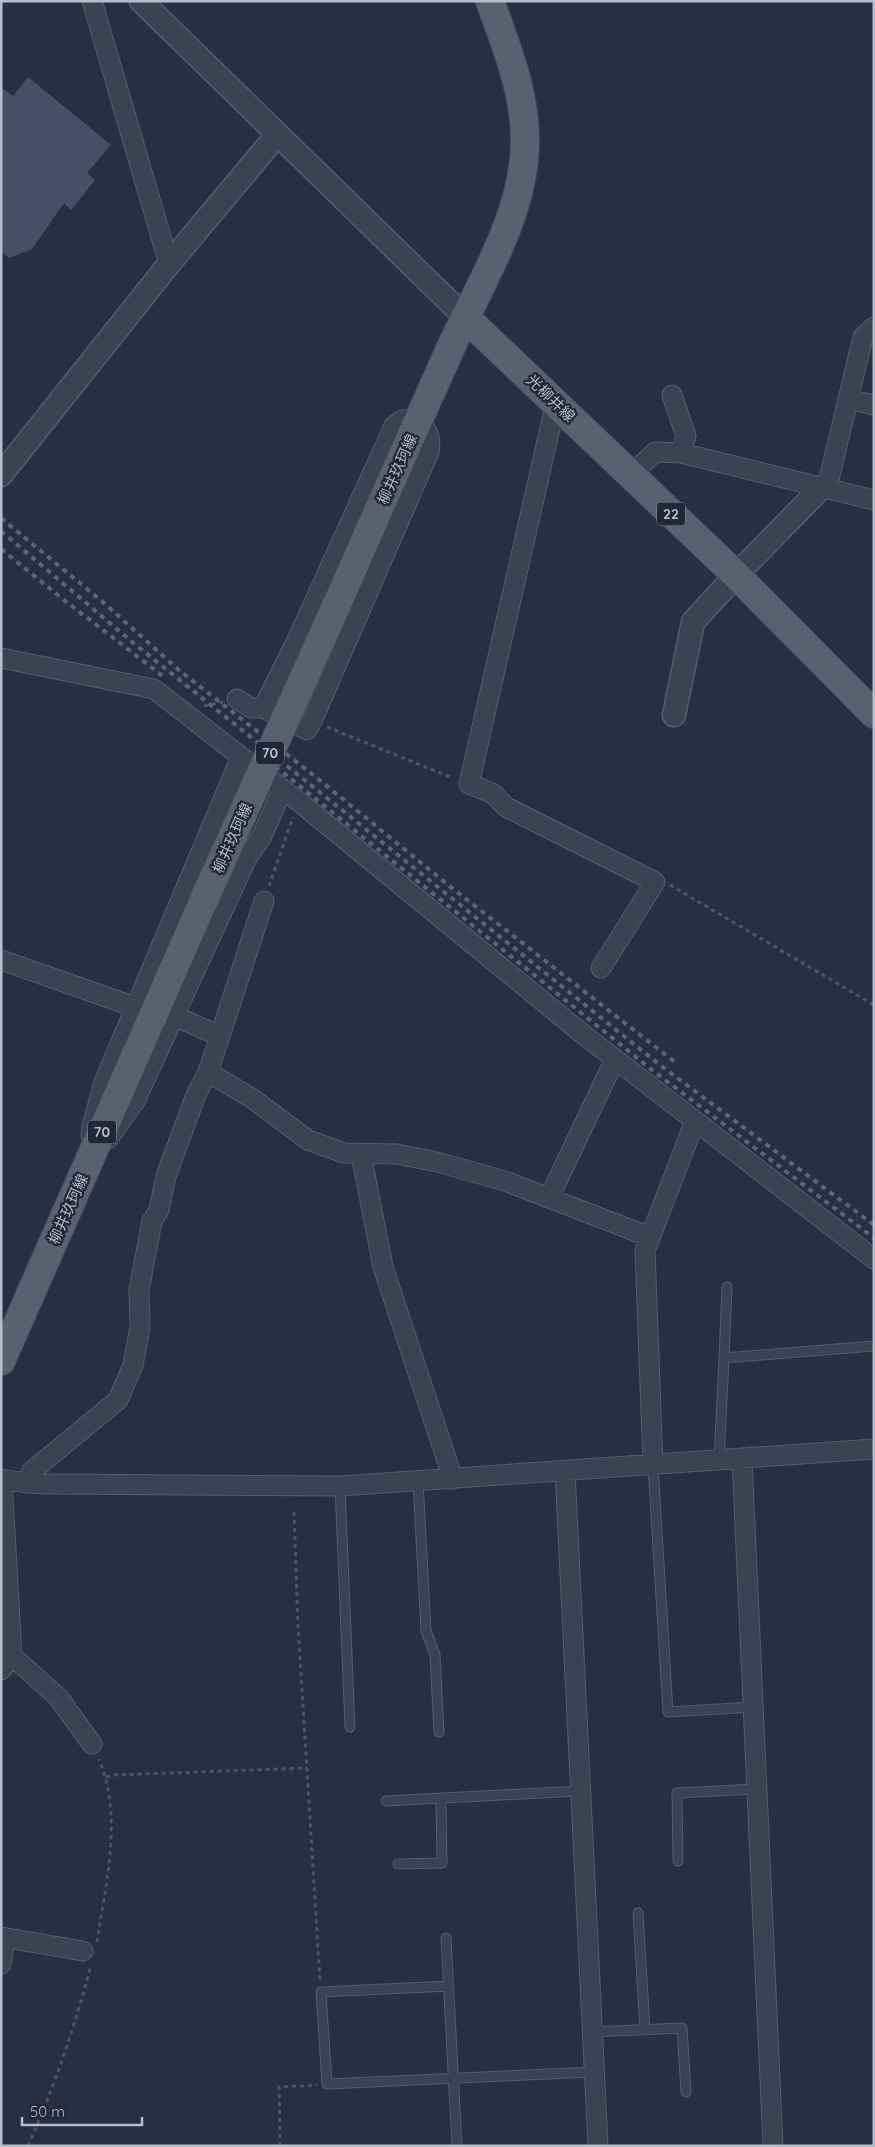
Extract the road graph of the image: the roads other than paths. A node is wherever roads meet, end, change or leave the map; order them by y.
1 (92, 1) edge
2 (141, 1) edge
3 (490, 1) edge
4 (277, 135) junction
5 (169, 264) junction
6 (465, 317) junction
7 (874, 327) edge
8 (672, 395) dead end
9 (848, 399) junction
10 (556, 402) junction
11 (874, 405) edge
12 (420, 418) junction
13 (681, 453) junction
14 (1, 475) edge
15 (630, 476) junction
16 (821, 488) junction
17 (874, 500) edge
18 (736, 575) junction
19 (1, 658) edge
20 (237, 699) road end
21 (263, 708) junction
22 (874, 714) edge
23 (674, 716) dead end
24 (240, 757) junction
25 (282, 790) junction
26 (206, 839) junction
27 (247, 858) junction
28 (264, 901) road end
29 (1, 960) edge
30 (601, 968) dead end
31 (135, 1007) junction
32 (174, 1016) junction
33 (220, 1036) junction
34 (616, 1059) junction
35 (208, 1072) junction
36 (695, 1121) junction
37 (361, 1154) junction
38 (89, 1160) junction
39 (549, 1198) junction
40 (650, 1237) junction
41 (874, 1259) edge
42 (727, 1287) dead end
43 (874, 1346) edge
44 (724, 1358) junction
45 (1, 1361) edge
46 (874, 1449) edge
47 (742, 1459) junction
48 (718, 1460) junction
49 (653, 1465) junction
50 (565, 1471) junction
51 (2, 1479) edge
52 (453, 1479) junction
53 (418, 1481) junction
54 (26, 1483) junction
55 (340, 1486) junction
56 (7, 1663) edge
57 (753, 1708) junction
58 (350, 1727) dead end
59 (439, 1732) dead end
60 (92, 1744) dead end
61 (757, 1790) junction
62 (580, 1791) junction
63 (441, 1798) junction
64 (386, 1801) dead end
65 (678, 1861) dead end
66 (398, 1864) dead end
67 (638, 1913) dead end
68 (3, 1937) edge
69 (446, 1938) dead end
70 (83, 1950) dead end
71 (1, 1964) edge
72 (449, 1986) junction
73 (645, 2030) junction
74 (592, 2032) junction
75 (594, 2072) junction
76 (454, 2080) junction
77 (686, 2092) dead end
78 (457, 2146) edge
79 (598, 2146) edge
80 (773, 2146) edge

1 - 5 street
2 - 4 street
3 - 6 main road
4 - 5 street
4 - 6 street
5 - 14 street
6 - 10 main road, 光柳井線 / 22
6 - 12 main road, 柳井玖珂線 / 70
7 - 9 street
8 - 13 street
9 - 11 street
9 - 16 street
10 - 15 main road, 光柳井線 / 22
10 - 30 street
12 - 21 street
12 - 21 street
12 - 38 main road, 柳井玖珂線 / 70, bridge
13 - 15 street
13 - 16 street
15 - 18 main road, 光柳井線 / 22
16 - 17 street
16 - 18 street
18 - 22 main road, 光柳井線 / 22
18 - 23 street
19 - 24 street
20 - 21 street
24 - 25 street
24 - 26 street
25 - 27 street
25 - 34 street
26 - 27 street
26 - 31 street
27 - 32 street
28 - 33 street
29 - 31 street
31 - 38 street
32 - 33 street
32 - 38 street
33 - 35 street
34 - 36 street
34 - 39 street
35 - 37 street
35 - 54 street
36 - 40 street
36 - 41 street
37 - 39 street
37 - 52 street
38 - 45 main road, 柳井玖珂線 / 70
39 - 40 street
40 - 49 street
42 - 44 lane
43 - 44 lane
44 - 48 lane
46 - 47 street
47 - 48 street
47 - 57 street
48 - 49 street
49 - 50 street
49 - 57 lane
50 - 52 street
50 - 62 street
51 - 54 street
51 - 56 street
52 - 53 street
53 - 55 street
53 - 59 lane
54 - 55 street
55 - 58 lane
56 - 60 street
57 - 61 street
61 - 65 lane
61 - 80 street
62 - 63 lane
62 - 74 street
63 - 64 lane
63 - 66 lane
67 - 73 lane
68 - 70 street
68 - 71 street
69 - 72 lane
72 - 76 lane
72 - 76 lane
73 - 74 lane
73 - 77 lane
74 - 75 street
75 - 76 lane
75 - 79 street
76 - 78 lane

